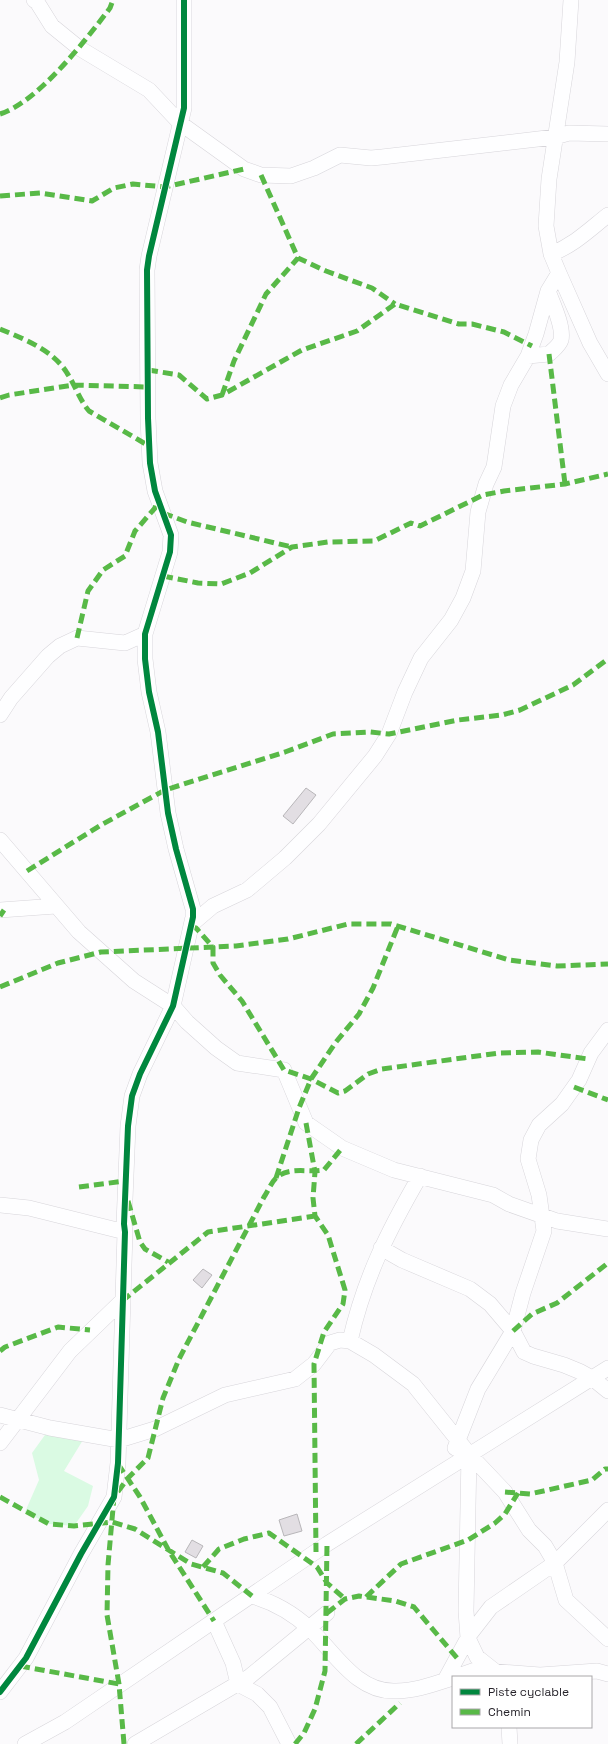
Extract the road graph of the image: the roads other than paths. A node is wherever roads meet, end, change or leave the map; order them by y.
1 (34, 0) edge
2 (184, 0) edge
3 (571, 0) edge
4 (180, 123) junction
5 (608, 134) edge
6 (555, 137) junction
7 (608, 215) edge
8 (551, 254) junction
9 (559, 273) junction
10 (548, 292) junction
11 (528, 356) junction
12 (608, 374) edge
13 (145, 634) junction
14 (0, 715) edge
15 (0, 840) edge
16 (56, 906) junction
17 (0, 910) edge
18 (193, 923) junction
19 (172, 1006) junction
20 (608, 1030) edge
21 (420, 1176) junction
22 (0, 1205) edge
23 (542, 1215) junction
24 (608, 1229) edge
25 (125, 1232) junction
26 (381, 1248) junction
27 (122, 1301) junction
28 (513, 1331) junction
29 (350, 1341) junction
30 (608, 1368) edge
31 (592, 1378) junction
32 (608, 1391) edge
33 (0, 1415) edge
34 (17, 1420) junction
35 (119, 1440) junction
36 (459, 1441) junction
37 (0, 1443) edge
38 (469, 1454) junction
39 (445, 1470) junction
40 (608, 1510) edge
41 (555, 1563) junction
42 (252, 1596) junction
43 (327, 1614) dead end
44 (214, 1621) junction
45 (310, 1629) junction
46 (468, 1638) junction
47 (608, 1639) edge
48 (608, 1674) edge
49 (497, 1675) edge
50 (457, 1676) edge
51 (451, 1678) edge
52 (238, 1684) junction
53 (0, 1692) edge
54 (509, 1728) edge
55 (25, 1744) edge
56 (135, 1744) edge
57 (289, 1744) edge
58 (510, 1744) edge

1 - 4 street
2 - 4 street
3 - 6 street
4 - 6 street
4 - 13 street
5 - 6 street
6 - 8 street
7 - 8 street
8 - 9 street
9 - 10 street
9 - 12 street
10 - 11 street
10 - 11 street
11 - 18 street
13 - 14 street
13 - 18 street
15 - 16 street
16 - 17 street
16 - 19 street
18 - 19 street
19 - 21 street
19 - 25 street
20 - 23 street
21 - 23 street
21 - 26 street
22 - 25 street
23 - 24 street
23 - 28 street
25 - 27 street
26 - 28 street
26 - 29 street
27 - 34 street
27 - 35 street
28 - 31 street
28 - 36 street
29 - 35 street
29 - 36 street
30 - 31 street
31 - 32 street
31 - 38 street
33 - 34 street
34 - 35 street
34 - 37 street
35 - 53 street
36 - 38 street
36 - 39 street
38 - 39 street
38 - 41 street
38 - 46 street
39 - 42 street
40 - 41 street
41 - 46 street
41 - 47 street
42 - 44 street
42 - 45 street
43 - 45 street
44 - 52 street
44 - 55 street
45 - 51 street
45 - 52 street
46 - 49 street
46 - 51 street
48 - 49 street
49 - 50 street
52 - 56 street
52 - 57 street
54 - 58 street

